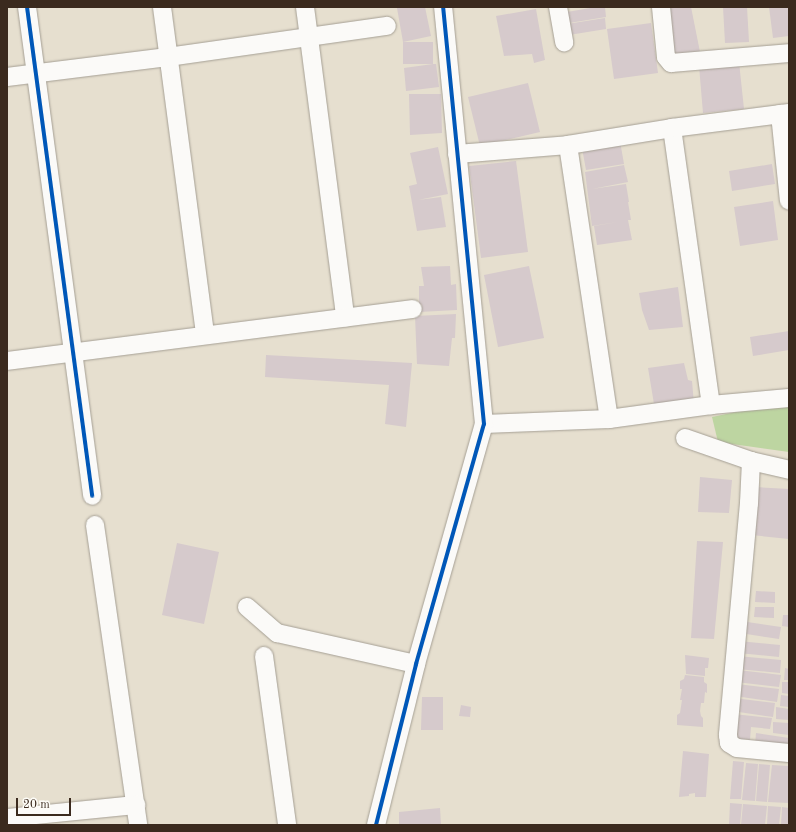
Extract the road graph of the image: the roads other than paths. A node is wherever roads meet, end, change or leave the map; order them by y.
1 (27, 7) edge
2 (162, 7) edge
3 (305, 7) edge
4 (443, 7) edge
5 (558, 7) edge
6 (661, 7) edge
7 (387, 26) dead end
8 (309, 38) junction
9 (564, 42) dead end
10 (789, 53) edge
11 (168, 57) junction
12 (35, 74) junction
13 (7, 77) edge
14 (784, 114) edge
15 (672, 128) junction
16 (568, 145) junction
17 (457, 154) junction
18 (789, 201) edge
19 (412, 308) dead end
20 (345, 317) junction
21 (205, 334) junction
22 (72, 353) junction
23 (7, 361) edge
24 (789, 398) edge
25 (711, 405) junction
26 (609, 419) junction
27 (484, 424) junction
28 (685, 438) dead end
29 (751, 461) junction
30 (789, 470) edge
31 (92, 496) dead end
32 (94, 525) dead end
33 (247, 607) dead end
34 (264, 656) dead end
35 (416, 664) junction
36 (789, 754) edge
37 (136, 805) junction
38 (7, 818) edge
39 (138, 825) edge
40 (287, 825) edge
41 (376, 825) edge

1 - 12 street
2 - 11 street
3 - 8 street
4 - 17 street
5 - 9 street
6 - 10 street
7 - 8 street
8 - 11 street
8 - 20 street
11 - 12 street
11 - 21 street
12 - 13 street
12 - 22 street
14 - 15 street
14 - 18 street
15 - 16 street
15 - 25 street
16 - 17 street
16 - 26 street
17 - 27 street
19 - 20 street
20 - 21 street
21 - 22 street
22 - 23 street
22 - 31 street
24 - 25 street
25 - 26 street
26 - 27 street
27 - 35 street
28 - 29 street
29 - 30 street
29 - 36 street
32 - 37 street
33 - 35 street
34 - 40 street
35 - 41 street
37 - 38 street
37 - 39 street

